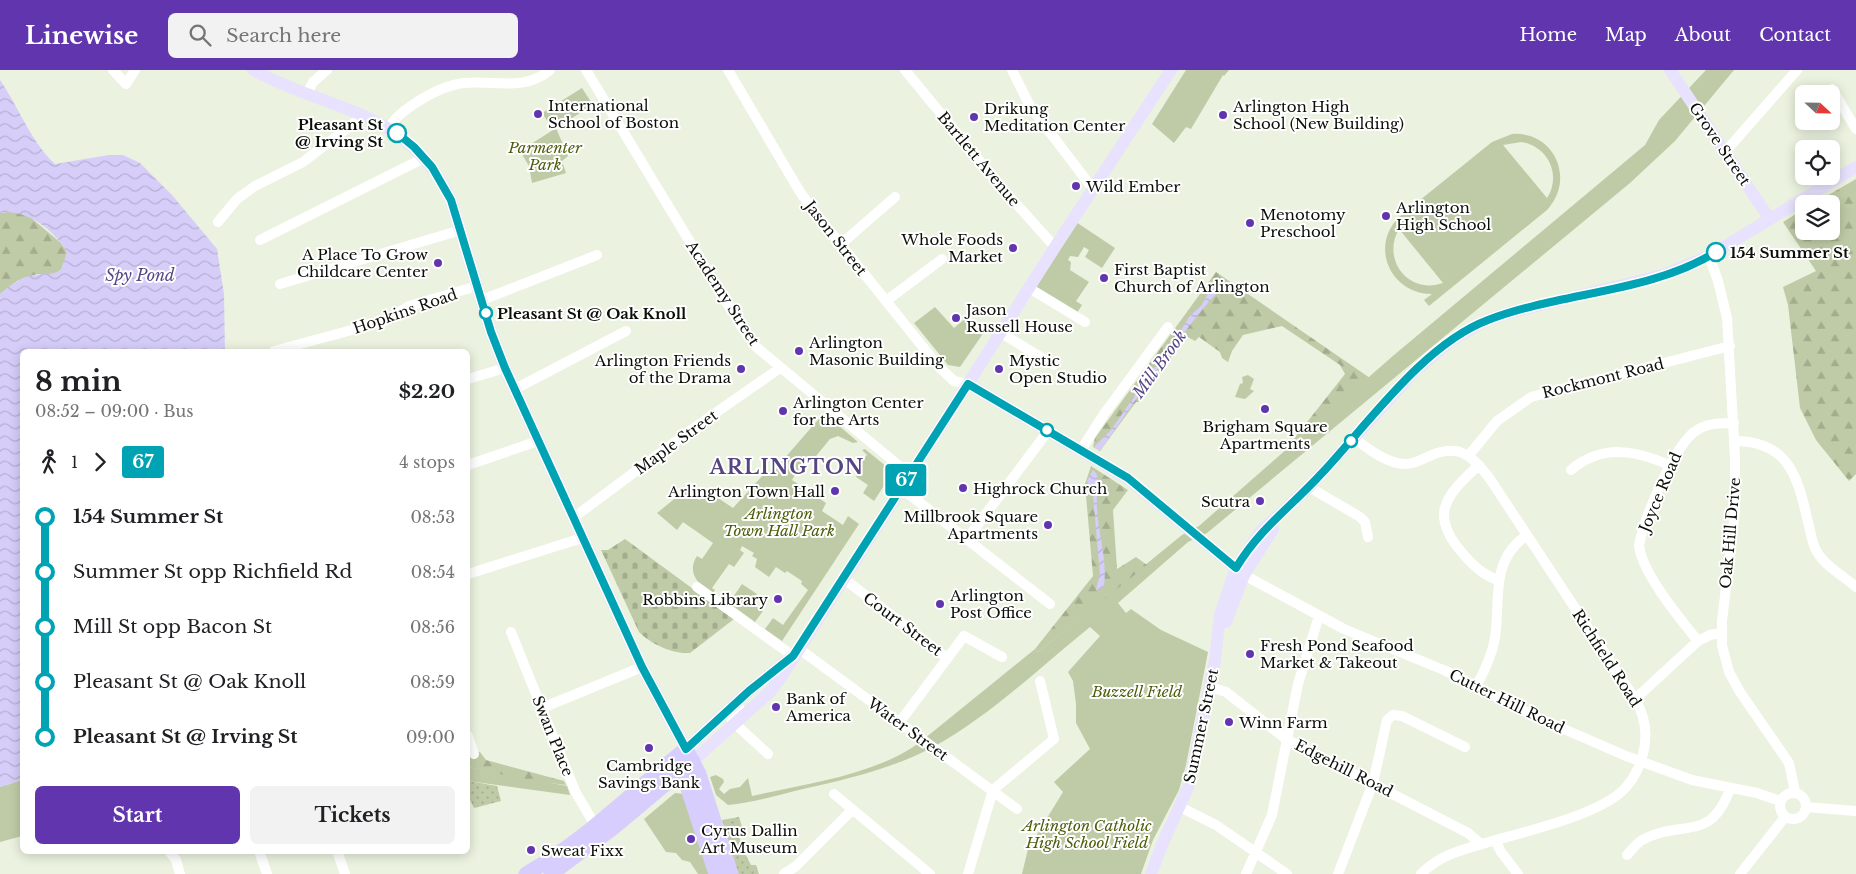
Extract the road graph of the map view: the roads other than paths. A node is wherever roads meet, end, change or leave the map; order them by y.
1 (113, 70) edge
2 (135, 70) edge
3 (253, 70) edge
4 (327, 70) edge
5 (550, 70) edge
6 (586, 70) edge
7 (728, 70) edge
8 (905, 70) edge
9 (1012, 70) edge
10 (1670, 70) edge
11 (1797, 70) edge
12 (1168, 71) edge
13 (307, 94) junction
14 (1840, 102) edge
15 (363, 116) junction
16 (389, 128) junction
17 (1856, 129) edge
18 (1725, 152) junction
19 (424, 158) junction
20 (1856, 168) edge
21 (1093, 189) junction
22 (895, 197) dead end
23 (1769, 218) junction
24 (218, 222) dead end
25 (461, 230) junction
26 (260, 240) dead end
27 (841, 244) junction
28 (1055, 247) junction
29 (597, 254) dead end
30 (1709, 256) junction
31 (942, 259) dead end
32 (280, 284) dead end
33 (477, 286) junction
34 (1030, 288) junction
35 (482, 300) junction
36 (886, 302) junction
37 (1085, 322) dead end
38 (1168, 327) dead end
39 (626, 331) dead end
40 (1001, 333) junction
41 (1730, 346) junction
42 (281, 349) edge
43 (1054, 365) dead end
44 (505, 368) junction
45 (780, 368) junction
46 (470, 378) edge
47 (968, 384) junction
48 (515, 388) junction
49 (1734, 423) junction
50 (1048, 431) junction
51 (1354, 438) junction
52 (538, 441) junction
53 (1734, 441) junction
54 (1081, 450) junction
55 (1469, 455) junction
56 (470, 464) edge
57 (1479, 464) junction
58 (1670, 465) junction
59 (1571, 470) dead end
60 (910, 474) junction
61 (1309, 487) junction
62 (901, 488) junction
63 (574, 518) junction
64 (1527, 535) junction
65 (1368, 537) dead end
66 (582, 538) junction
67 (967, 540) junction
68 (1240, 572) junction
69 (470, 573) edge
70 (843, 578) junction
71 (1498, 580) junction
72 (697, 587) dead end
73 (1856, 587) edge
74 (1050, 604) dead end
75 (1319, 616) junction
76 (511, 632) dead end
77 (1721, 633) junction
78 (1698, 641) junction
79 (796, 652) junction
80 (1002, 657) dead end
81 (947, 658) junction
82 (642, 667) junction
83 (1040, 681) dead end
84 (1477, 685) junction
85 (1210, 687) junction
86 (749, 691) junction
87 (1636, 699) junction
88 (542, 708) junction
89 (900, 723) junction
90 (735, 724) junction
91 (1286, 739) junction
92 (470, 742) edge
93 (1465, 747) dead end
94 (474, 754) dead end
95 (768, 754) dead end
96 (684, 755) junction
97 (1641, 762) junction
98 (1373, 783) junction
99 (1730, 789) junction
100 (993, 790) junction
101 (1795, 792) junction
102 (834, 794) dead end
103 (1780, 801) junction
104 (1806, 807) junction
105 (1180, 808) junction
106 (1017, 809) dead end
107 (852, 810) junction
108 (1856, 811) edge
109 (1785, 817) junction
110 (599, 831) junction
111 (1495, 840) junction
112 (1481, 844) junction
113 (1256, 853) junction
114 (171, 854) edge
115 (260, 854) edge
116 (339, 854) edge
117 (1627, 855) dead end
118 (180, 874) edge
119 (267, 874) edge
120 (345, 874) edge
121 (526, 874) edge
122 (552, 874) edge
123 (716, 874) edge
124 (731, 874) edge
125 (786, 874) edge
126 (930, 874) edge
127 (968, 874) edge
128 (1151, 874) edge
129 (1246, 874) edge
130 (1287, 874) edge
131 (1338, 874) edge
132 (1421, 874) edge
133 (1518, 874) edge
134 (1740, 874) edge

1 - 2 street
3 - 13 main road
4 - 13 street
5 - 16 street
6 - 45 street, Academy Street
7 - 27 street, Jason Street
8 - 28 street, Bartlett Avenue
9 - 21 street
10 - 18 main road, Grove Street
11 - 18 street
12 - 21 main road
13 - 15 main road
14 - 17 street
15 - 16 main road
15 - 24 street
16 - 19 main road
18 - 23 main road, Grove Street
19 - 25 main road
19 - 26 street
20 - 23 main road, Summer Street
21 - 28 main road
22 - 27 street
23 - 30 main road, Summer Street
25 - 32 street
25 - 33 main road
27 - 36 street, Jason Street
28 - 34 main road
29 - 35 street
30 - 41 street, Oak Hill Drive
30 - 51 main road, Summer Street
31 - 36 street
33 - 35 main road
33 - 42 street, Hopkins Road
34 - 37 street
34 - 40 main road
35 - 44 main road
36 - 47 street, Jason Street
38 - 54 street
39 - 48 street
40 - 43 street
40 - 47 main road
41 - 49 street, Oak Hill Drive
41 - 55 street, Rockmont Road
44 - 46 street
44 - 48 main road
45 - 60 street, Academy Street
45 - 63 street, Maple Street
47 - 50 main road
47 - 60 main road
48 - 52 main road
49 - 53 street, Oak Hill Drive
49 - 58 street, Joyce Road
50 - 54 main road
50 - 67 street
51 - 55 street
51 - 61 main road, Summer Street
52 - 56 street
52 - 63 main road
53 - 73 street
53 - 77 street, Oak Hill Drive
54 - 68 main road
55 - 57 street, Richfield Road
57 - 64 street, Richfield Road
57 - 71 street
58 - 59 street
58 - 78 street, Joyce Road
60 - 62 main road
61 - 65 street
61 - 68 main road, Summer Street
62 - 67 street
62 - 70 main road
63 - 66 main road
64 - 71 street
64 - 87 street, Richfield Road
66 - 69 street
66 - 82 main road
67 - 74 street
68 - 75 street, Cutter Hill Road
68 - 85 main road, Summer Street
70 - 79 main road
70 - 81 street, Court Street
71 - 84 street
72 - 79 street, Water Street
75 - 84 street, Cutter Hill Road
75 - 91 street
76 - 88 street, Swan Place
77 - 78 street
77 - 101 street, Oak Hill Drive
78 - 87 street
79 - 86 main road
79 - 89 street, Water Street
79 - 90 main road
80 - 81 street
81 - 89 street, Court Street
82 - 88 street
82 - 96 main road
83 - 100 street
84 - 97 street, Cutter Hill Road
85 - 91 street, Edgehill Road
85 - 105 main road, Summer Street
86 - 90 street
86 - 96 main road
87 - 97 street, Richfield Road
88 - 110 street, Swan Place
89 - 100 street, Water Street
90 - 95 street
90 - 96 main road
91 - 98 street, Edgehill Road
91 - 113 street
92 - 94 street
93 - 98 street
96 - 110 highway
96 - 123 highway
96 - 124 highway
97 - 99 street, Cutter Hill Road
97 - 111 street, Richfield Road
98 - 112 street, Edgehill Road
98 - 131 street
99 - 103 street, Cutter Hill Road
99 - 117 street
100 - 106 street, Water Street
100 - 127 street
101 - 103 street
101 - 104 street
102 - 107 street
103 - 109 street
104 - 108 street
104 - 109 street
105 - 113 street
105 - 128 main road, Summer Street
107 - 125 street
107 - 126 street
109 - 134 street
110 - 121 highway
110 - 122 highway
111 - 112 street, Richfield Road
111 - 133 street
112 - 132 street, Richfield Road
113 - 129 street
113 - 130 street
114 - 118 street
115 - 119 street
116 - 120 street

